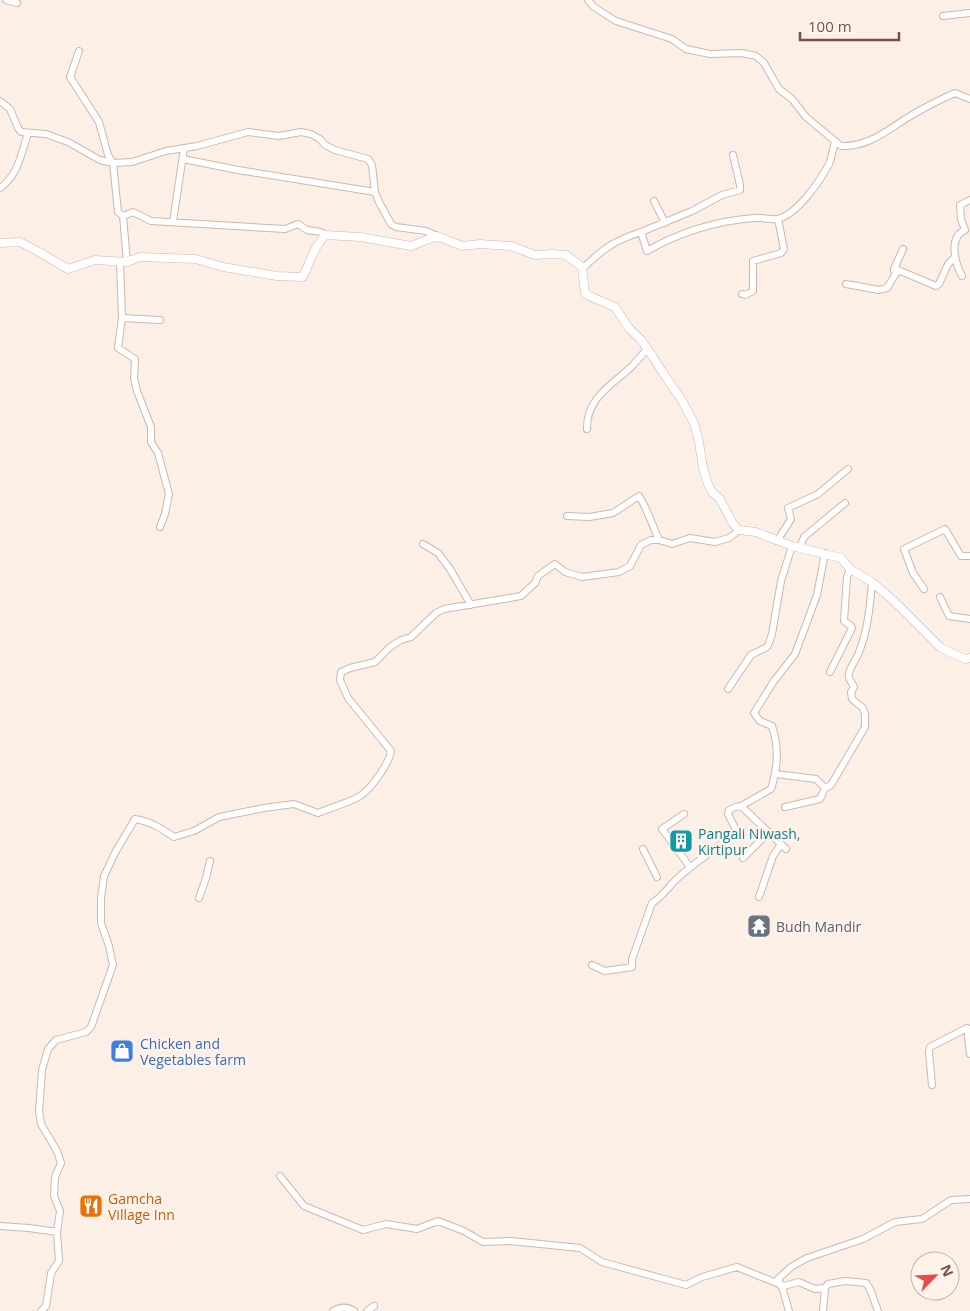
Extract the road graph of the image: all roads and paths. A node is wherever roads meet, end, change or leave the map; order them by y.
1 (6, 0) edge
2 (588, 0) edge
3 (17, 3) dead end
4 (970, 13) edge
5 (943, 16) dead end
6 (79, 51) dead end
7 (970, 99) edge
8 (0, 101) edge
9 (28, 133) junction
10 (835, 141) junction
11 (184, 148) junction
12 (733, 155) dead end
13 (183, 159) junction
14 (113, 163) junction
15 (0, 188) edge
16 (375, 192) junction
17 (970, 200) edge
18 (654, 201) dead end
19 (122, 216) junction
20 (778, 219) junction
21 (173, 222) junction
22 (665, 223) junction
23 (965, 230) junction
24 (641, 232) junction
25 (324, 235) junction
26 (437, 236) junction
27 (970, 236) edge
28 (0, 243) edge
29 (903, 249) dead end
30 (955, 258) junction
31 (124, 262) junction
32 (582, 267) junction
33 (898, 270) junction
34 (962, 276) dead end
35 (846, 284) dead end
36 (742, 294) dead end
37 (122, 318) junction
38 (160, 320) dead end
39 (647, 349) junction
40 (587, 429) dead end
41 (848, 469) dead end
42 (845, 503) dead end
43 (567, 516) dead end
44 (160, 528) dead end
45 (739, 530) junction
46 (659, 540) junction
47 (777, 540) junction
48 (423, 544) dead end
49 (792, 546) junction
50 (800, 547) junction
51 (825, 553) junction
52 (970, 556) edge
53 (850, 568) junction
54 (872, 582) junction
55 (924, 589) dead end
56 (940, 597) dead end
57 (470, 605) junction
58 (970, 620) edge
59 (970, 658) edge
60 (830, 672) dead end
61 (728, 690) dead end
62 (776, 774) junction
63 (825, 788) junction
64 (742, 806) junction
65 (785, 808) dead end
66 (684, 814) dead end
67 (769, 832) junction
68 (643, 849) dead end
69 (743, 858) dead end
70 (210, 861) dead end
71 (690, 867) junction
72 (657, 876) dead end
73 (759, 897) dead end
74 (199, 898) dead end
75 (592, 965) dead end
76 (968, 1029) edge
77 (970, 1054) edge
78 (932, 1084) dead end
79 (280, 1176) dead end
80 (970, 1199) edge
81 (0, 1226) edge
82 (57, 1232) junction
83 (779, 1284) junction
84 (825, 1288) junction
85 (374, 1306) dead end
86 (41, 1311) edge
87 (333, 1311) edge
88 (354, 1311) edge
89 (367, 1311) edge
90 (790, 1311) edge
91 (823, 1311) edge
92 (878, 1311) edge

1 - 3 street
2 - 10 street
4 - 5 street
6 - 14 street
7 - 10 street
8 - 9 street
9 - 14 street
9 - 15 street
10 - 20 street
11 - 13 street
11 - 14 street
11 - 16 street
12 - 22 street
13 - 16 street
13 - 21 street
14 - 19 street
16 - 26 street
17 - 23 street
18 - 22 street
19 - 21 street
19 - 31 street
20 - 24 street
20 - 36 street
21 - 25 street
22 - 24 street
23 - 27 street
23 - 30 street
24 - 32 street
25 - 26 street
25 - 31 street
26 - 32 street
28 - 31 street
29 - 33 street
30 - 33 street
30 - 34 street
31 - 37 street
32 - 39 street
33 - 35 street
37 - 38 street
37 - 44 street
39 - 40 street
39 - 45 street
41 - 47 street
42 - 50 street
43 - 46 street
45 - 46 street
45 - 47 street
46 - 57 street
47 - 49 street
48 - 57 street
49 - 50 street
49 - 61 street
50 - 51 street
51 - 53 street
51 - 62 street
52 - 55 street
53 - 54 street
53 - 60 street
54 - 59 street
54 - 63 street
56 - 58 street
57 - 82 street
62 - 63 street
62 - 64 street
63 - 65 street
64 - 67 street
64 - 71 street
66 - 71 street
67 - 69 street
67 - 73 street
68 - 72 street
70 - 74 street
71 - 75 street
76 - 77 street
76 - 78 street
79 - 83 street
80 - 83 street
81 - 82 street
82 - 86 street
83 - 84 street
83 - 90 street
84 - 91 street
84 - 92 street
85 - 89 street
87 - 88 street

